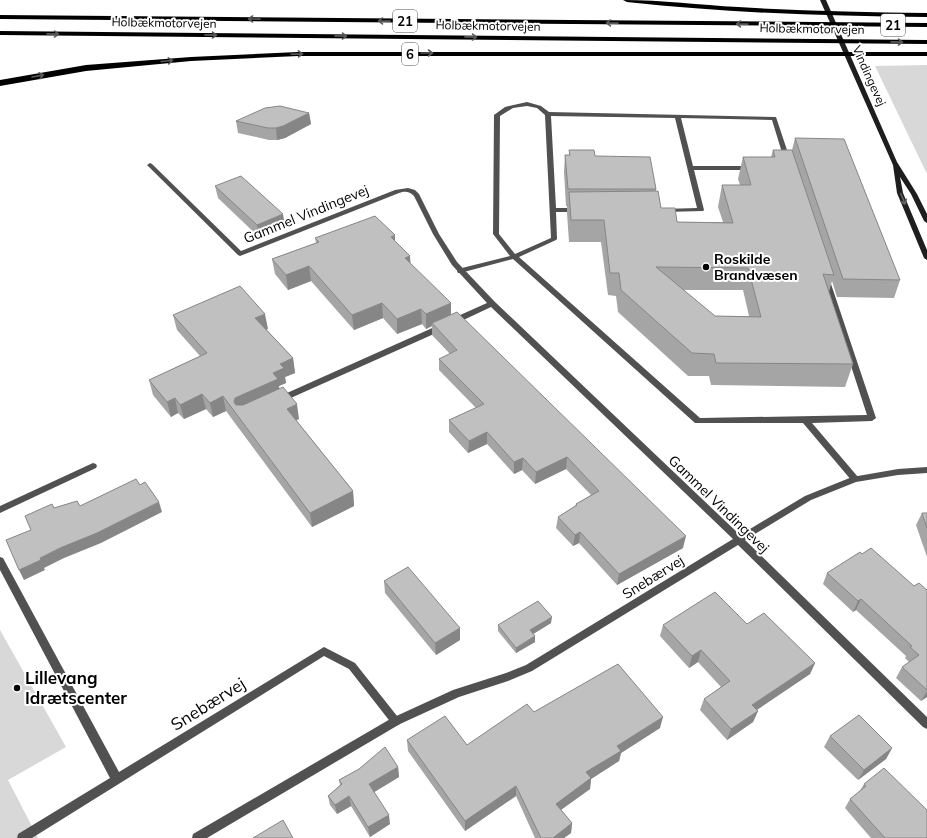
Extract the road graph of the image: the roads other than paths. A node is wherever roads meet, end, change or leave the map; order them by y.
1 (627, 0) edge
2 (824, 2) edge
3 (927, 15) edge
4 (0, 17) edge
5 (927, 25) edge
6 (0, 33) edge
7 (927, 42) edge
8 (927, 54) edge
9 (0, 83) edge
10 (548, 114) junction
11 (678, 116) junction
12 (894, 162) junction
13 (150, 165) dead end
14 (691, 168) junction
15 (760, 168) edge
16 (790, 168) edge
17 (552, 210) junction
18 (584, 210) edge
19 (654, 210) edge
20 (927, 221) edge
21 (514, 257) junction
22 (927, 258) edge
23 (460, 271) junction
24 (825, 274) edge
25 (492, 304) junction
26 (270, 403) edge
27 (805, 420) junction
28 (94, 466) dead end
29 (927, 470) edge
30 (855, 479) junction
31 (0, 510) edge
32 (739, 540) junction
33 (0, 561) edge
34 (396, 721) junction
35 (927, 724) edge
36 (117, 780) junction
37 (22, 838) edge
38 (198, 838) edge

1 - 3 highway
2 - 12 main road, Vindingevej
5 -> 4 highway, Holbækmotorvejen / 21
6 -> 7 highway, Holbækmotorvejen / 21
9 -> 8 highway, 6
10 - 11 street
10 - 17 street
10 - 21 street
11 - 14 street
11 - 16 street
12 - 20 main road, Vindingevej
12 -> 22 main road, Vindingevej
13 - 23 street, Gammel Vindingevej
14 - 15 street
14 - 19 street
17 - 18 street
17 - 21 street
21 - 23 street
21 - 27 street
23 - 25 street, Gammel Vindingevej
24 - 27 street
25 - 26 street
25 - 32 street, Gammel Vindingevej
27 - 30 street
28 - 31 street
29 - 30 street, Snebærvej
30 - 32 street, Snebærvej
32 - 34 street, Snebærvej
32 - 35 street, Gammel Vindingevej
33 - 36 street
34 - 36 street, Snebærvej
34 - 38 street, Snebærvej
36 - 37 street, Snebærvej

